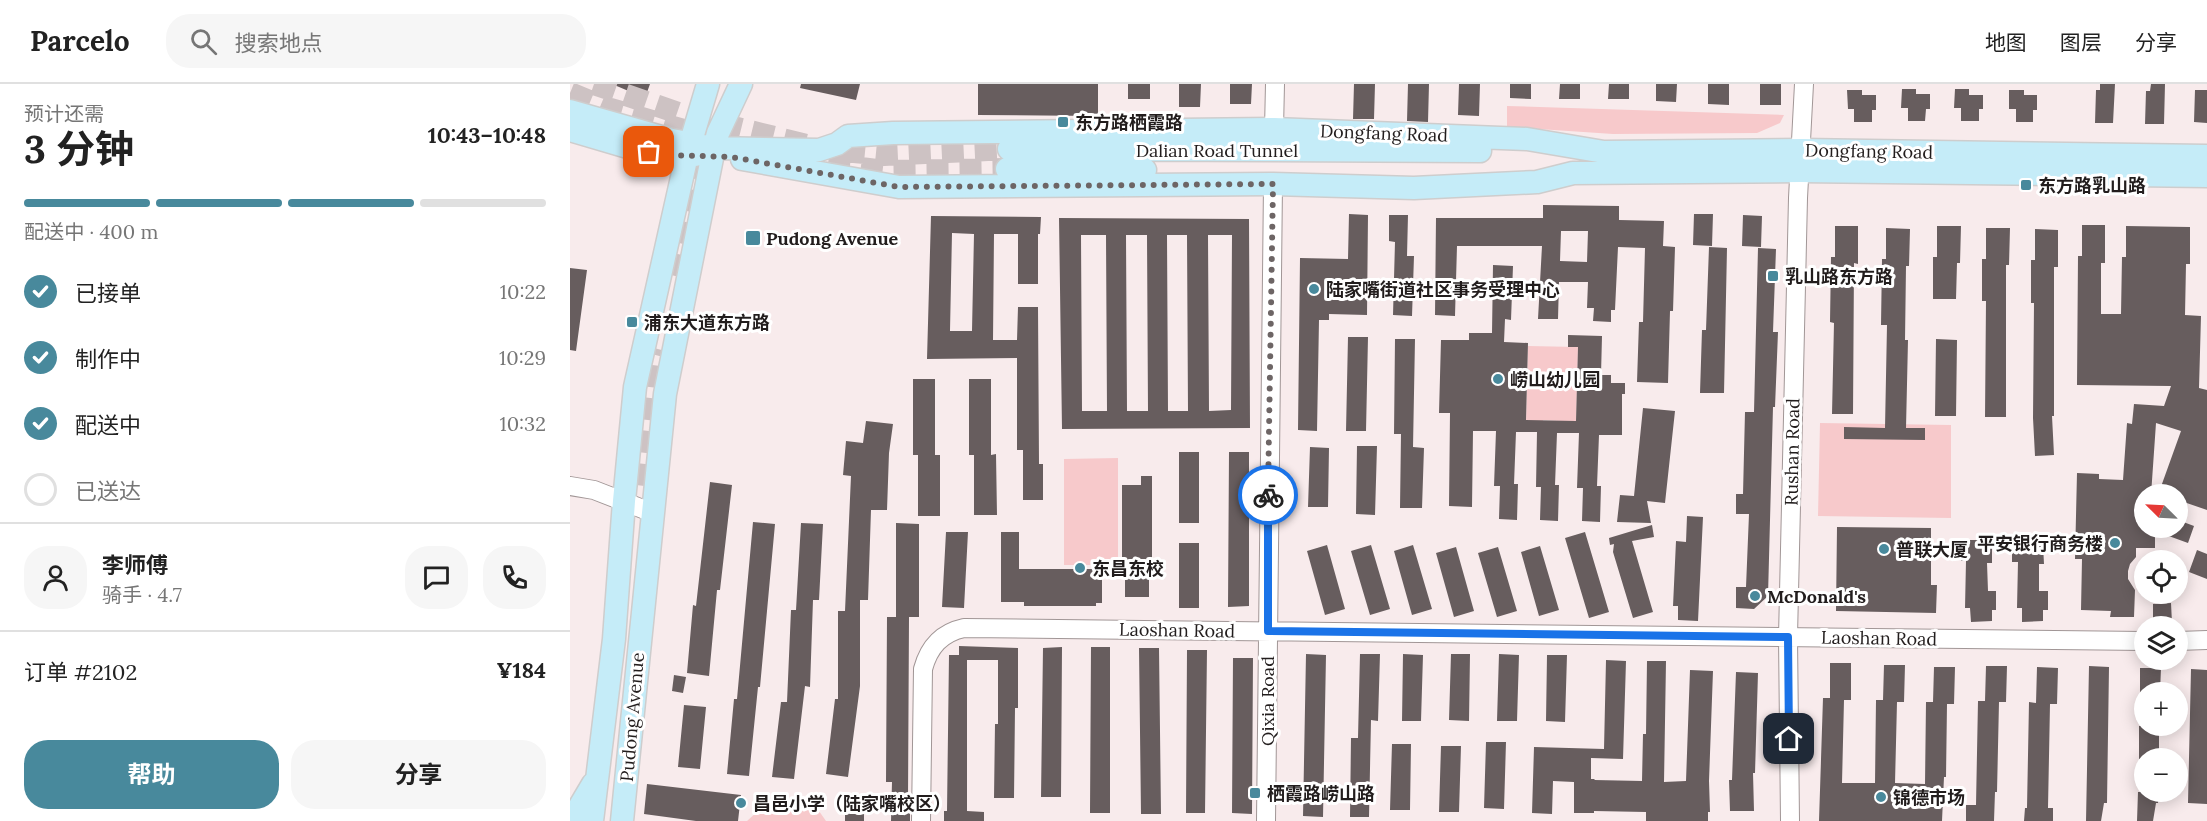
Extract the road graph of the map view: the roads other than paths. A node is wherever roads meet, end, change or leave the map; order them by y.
1 (708, 84) edge
2 (741, 84) edge
3 (1275, 84) edge
4 (1804, 84) edge
5 (570, 111) edge
6 (1274, 129) junction
7 (570, 130) edge
8 (688, 149) junction
9 (713, 152) junction
10 (1604, 152) junction
11 (2207, 156) edge
12 (1801, 161) junction
13 (1573, 173) junction
14 (2207, 176) edge
15 (1273, 184) junction
16 (570, 486) edge
17 (624, 501) junction
18 (653, 513) junction
19 (1268, 631) junction
20 (1788, 637) junction
21 (2207, 640) edge
22 (2134, 641) edge
23 (2188, 641) edge
24 (597, 777) junction
25 (571, 821) edge
26 (582, 821) edge
27 (592, 821) edge
28 (622, 821) edge
29 (921, 821) edge
30 (1266, 821) edge
31 (1790, 821) edge

1 - 8 main road, Pudong Avenue
2 - 9 main road, Pudong Avenue
3 - 6 street
4 - 12 street, Rushan Road
5 - 8 main road, Dongfang Road
6 - 9 main road, Dongfang Road
6 - 10 main road, Dongfang Road
7 - 8 main road, Dongfang Road
8 - 9 main road, Dongfang Road
8 - 17 main road, Pudong Avenue
9 - 15 main road, Dongfang Road
9 - 18 main road, Pudong Avenue
10 - 12 main road, Dongfang Road
10 - 13 main road, Dalian Road Tunnel
11 - 12 main road, Dongfang Road
12 - 13 main road, Dongfang Road
12 - 14 main road, Dongfang Road
12 - 20 street, Rushan Road
13 - 15 main road, Dongfang Road
15 - 19 street, Qixia Road
16 - 17 street
17 - 18 street
17 - 24 main road, Pudong Avenue
18 - 28 main road, Pudong Avenue
19 - 20 street, Laoshan Road
19 - 29 street, Laoshan Road
19 - 30 street, Qixia Road
20 - 22 street, Laoshan Road
20 - 31 street, Rushan Road
21 - 23 street
24 - 25 main road
24 - 26 main road
24 - 27 main road, Pudong Avenue

